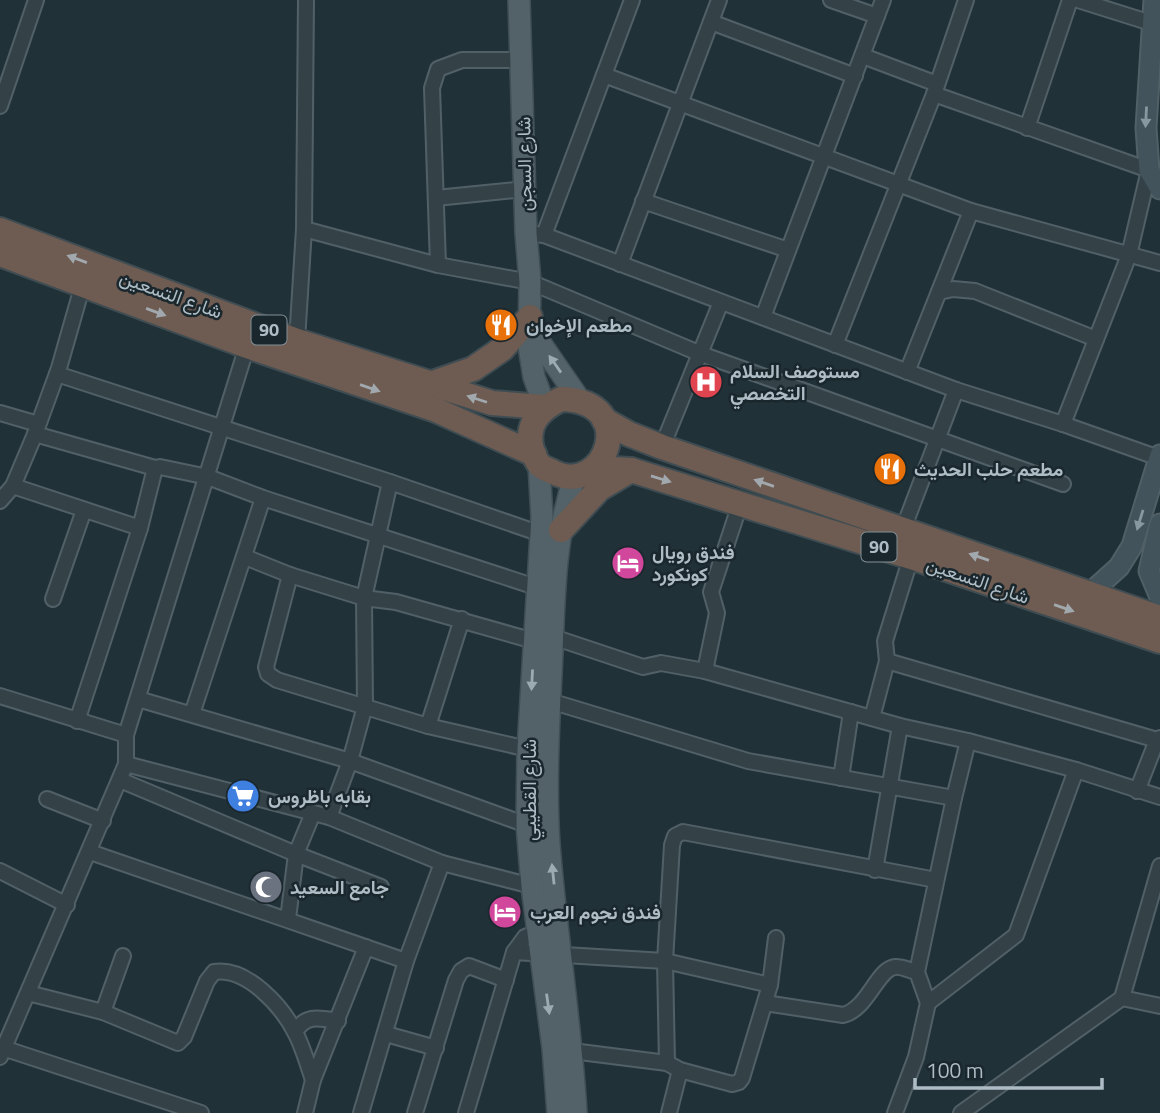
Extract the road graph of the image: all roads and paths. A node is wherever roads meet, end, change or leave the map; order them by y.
1 (36, 0) edge
2 (306, 0) edge
3 (519, 0) edge
4 (632, 0) edge
5 (719, 0) edge
6 (831, 0) edge
7 (883, 0) edge
8 (966, 0) edge
9 (1070, 0) edge
10 (1077, 0) edge
11 (1154, 0) edge
12 (877, 16) junction
13 (711, 22) junction
14 (1151, 23) junction
15 (863, 56) junction
16 (522, 60) junction
17 (604, 75) junction
18 (855, 76) junction
19 (936, 89) junction
20 (1, 99) edge
21 (680, 103) junction
22 (1027, 128) junction
23 (824, 156) junction
24 (1149, 170) junction
25 (898, 184) junction
26 (1160, 188) edge
27 (525, 189) junction
28 (436, 198) junction
29 (643, 201) junction
30 (971, 211) junction
31 (303, 229) junction
32 (0, 230) edge
33 (535, 234) junction
34 (788, 250) junction
35 (0, 254) edge
36 (1129, 255) junction
37 (1160, 263) edge
38 (620, 264) junction
39 (438, 265) junction
40 (530, 282) junction
41 (83, 284) junction
42 (939, 292) junction
43 (721, 302) junction
44 (763, 317) junction
45 (530, 323) junction
46 (1096, 340) junction
47 (297, 341) junction
48 (835, 345) junction
49 (247, 346) junction
50 (701, 354) junction
51 (907, 372) junction
52 (57, 374) junction
53 (430, 384) junction
54 (956, 390) junction
55 (579, 399) junction
56 (544, 407) junction
57 (0, 413) edge
58 (604, 420) junction
59 (1063, 424) junction
60 (221, 428) junction
61 (36, 429) junction
62 (937, 439) junction
63 (662, 447) junction
64 (1160, 457) edge
65 (537, 460) junction
66 (155, 468) junction
67 (631, 470) junction
68 (585, 472) junction
69 (208, 477) junction
70 (390, 482) junction
71 (1063, 484) dead end
72 (13, 486) junction
73 (263, 498) junction
74 (0, 501) edge
75 (740, 503) junction
76 (84, 510) junction
77 (1160, 524) edge
78 (139, 528) junction
79 (551, 532) junction
80 (902, 532) junction
81 (377, 535) junction
82 (244, 557) junction
83 (911, 557) junction
84 (290, 575) junction
85 (546, 591) junction
86 (1089, 594) junction
87 (1160, 597) edge
88 (364, 598) junction
89 (53, 599) dead end
90 (1160, 618) edge
91 (462, 619) junction
92 (543, 639) junction
93 (1160, 641) edge
94 (887, 661) junction
95 (705, 671) junction
96 (0, 696) edge
97 (138, 699) junction
98 (550, 701) junction
99 (365, 706) junction
100 (851, 712) junction
101 (192, 714) junction
102 (872, 718) junction
103 (77, 722) junction
104 (428, 726) junction
105 (900, 726) junction
106 (126, 736) junction
107 (1158, 739) edge
108 (968, 741) junction
109 (528, 749) junction
110 (350, 761) junction
111 (126, 764) junction
112 (1076, 770) junction
113 (841, 778) junction
114 (120, 779) junction
115 (891, 786) junction
116 (1137, 791) junction
117 (1160, 797) edge
118 (954, 798) junction
119 (47, 799) dead end
120 (313, 813) junction
121 (329, 817) junction
122 (103, 821) junction
123 (527, 825) junction
124 (90, 852) junction
125 (296, 854) junction
126 (442, 863) junction
127 (1160, 866) edge
128 (875, 870) junction
129 (0, 871) edge
130 (936, 880) junction
131 (532, 886) junction
132 (381, 887) dead end
133 (67, 905) junction
134 (288, 919) junction
135 (538, 932) junction
136 (776, 938) dead end
137 (366, 947) junction
138 (514, 952) junction
139 (552, 955) junction
140 (123, 956) dead end
141 (406, 961) junction
142 (665, 961) junction
143 (917, 972) junction
144 (506, 980) junction
145 (771, 985) junction
146 (28, 993) junction
147 (1122, 998) junction
148 (765, 1003) junction
149 (928, 1003) junction
150 (1160, 1006) edge
151 (103, 1012) junction
152 (338, 1021) junction
153 (295, 1032) junction
154 (386, 1034) junction
155 (436, 1048) junction
156 (572, 1051) junction
157 (2, 1053) edge
158 (673, 1067) junction
159 (313, 1080) junction
160 (201, 1113) edge
161 (305, 1113) edge
162 (361, 1113) edge
163 (415, 1113) edge
164 (466, 1113) edge
165 (558, 1113) edge
166 (576, 1113) edge
167 (669, 1113) edge
168 (895, 1113) edge
169 (961, 1113) edge

1 - 20 street
2 - 31 street
3 - 16 main road, شارع السجن
4 - 17 street
5 - 13 street
6 - 12 street
7 - 12 street
8 - 19 street
9 - 22 street
10 - 14 street
11 - 14 main road
12 - 15 street
13 - 18 street
13 - 21 street
14 -> 24 main road
15 - 18 street
15 - 19 street
16 - 27 main road, شارع السجن
16 - 28 street
17 - 21 street
17 - 33 street
18 - 23 street
19 - 22 street
19 - 25 street
21 - 23 street
21 - 29 street
22 - 24 street
23 - 25 street
23 - 34 street
24 - 26 main road
24 - 36 street
25 - 30 street
25 - 48 street
27 - 28 street
27 - 33 main road, شارع السجن
28 - 39 street
29 - 34 street
29 - 38 street
30 - 36 street
30 - 42 street
31 - 39 street
31 - 47 street
47 -> 32 highway, شارع التسعين / 90
33 - 38 street
33 - 40 main road, شارع السجن
34 - 44 street
35 - 41 highway, شارع التسعين / 90
36 - 37 street
36 - 46 street
38 - 43 street
39 - 40 street
40 - 45 main road, شارع السجن
40 - 50 street
41 -> 49 highway, شارع التسعين / 90
41 - 52 street
42 - 46 street
42 - 51 street
43 - 44 street
43 - 50 street
44 - 48 street
45 - 53 highway
55 -> 45 main road
45 - 56 main road, شارع السجن
46 - 59 street
47 - 53 highway, شارع التسعين / 90
48 - 51 street
49 - 60 street
49 -> 65 highway, شارع التسعين / 90
50 - 62 street
50 - 63 street
51 - 54 street
52 - 60 street
52 - 61 street
56 -> 53 highway, شارع التسعين / 90
54 - 59 street
54 - 62 street
55 - 56 highway
55 - 58 highway
56 - 65 highway
57 - 61 street
58 - 63 highway, شارع التسعين / 90
58 - 68 highway
59 - 64 street
60 - 69 street
60 - 70 street
61 - 66 street
61 - 72 street
62 - 71 street
62 - 80 street
80 -> 63 highway, شارع التسعين / 90
64 -> 86 main road
65 - 68 highway
65 - 79 main road, شارع القطيبي
66 - 69 street
66 - 78 street
67 - 68 highway, شارع التسعين / 90
67 -> 75 highway, شارع التسعين / 90
67 - 79 highway
68 - 79 main road, شارع القطيبي
69 - 73 street
69 - 97 street
70 - 79 street
70 - 81 street
72 - 74 street
72 - 76 street
73 - 81 street
73 - 82 street
75 - 83 highway, شارع التسعين / 90
75 - 95 street
76 - 78 street
76 - 89 street
77 - 87 main road
78 - 103 street
79 - 85 main road, شارع القطيبي
86 -> 80 highway, شارع التسعين / 90
81 - 85 street
81 - 88 street
82 - 84 street
82 - 101 street
83 -> 93 highway, شارع التسعين / 90
83 - 94 street
84 - 88 street
84 - 99 street
85 - 92 main road, شارع القطيبي
86 - 90 highway, شارع التسعين / 90
88 - 91 street
88 - 99 street
91 - 92 street
91 - 104 street
92 - 95 street
92 - 98 main road, شارع القطيبي
92 -> 109 main road, شارع القطيبي
94 - 102 street
94 - 107 street
95 - 100 street
96 - 103 street
97 - 101 street
97 - 106 street
98 - 113 street
139 -> 98 main road, شارع القطيبي
99 - 104 street
99 - 110 street
100 - 102 street
100 - 113 street
101 - 110 street
102 - 105 street
103 - 106 street
104 - 109 street
105 - 108 street
105 - 115 street
106 - 111 street
107 - 116 street
108 - 112 street
108 - 118 street
109 - 123 main road, شارع القطيبي
110 - 121 street
110 - 123 street
111 - 114 street
111 - 120 street
112 - 116 street
112 - 149 street
113 - 115 street
114 - 122 street
114 - 125 street
115 - 118 street
115 - 128 street
116 - 117 street
118 - 130 street
119 - 122 street
120 - 121 street
120 - 125 street
121 - 126 street
122 - 124 street
123 - 131 main road, شارع القطيبي
124 - 133 street
124 - 134 street
125 - 132 street
125 - 134 street
126 - 131 street
126 - 141 street
127 - 147 street
128 - 130 street
128 - 142 street
129 - 133 street
130 - 143 street
131 - 135 main road, شارع القطيبي
133 - 146 street
134 - 137 street
135 - 138 street
135 - 139 main road, شارع القطيبي
136 - 145 street
137 - 141 street
137 - 152 street
138 - 139 street
138 - 144 street
139 - 142 street
139 - 156 main road, شارع القطيبي
139 -> 165 main road, شارع القطيبي
140 - 151 street
141 - 154 street
142 - 145 street
142 - 158 street
143 - 148 street
143 - 149 street
144 - 155 street
144 - 164 street
145 - 148 street
146 - 151 street
146 - 157 street
147 - 150 street
147 - 169 street
148 - 158 street
149 - 168 street
151 - 153 street
152 - 153 street
152 - 159 street
153 - 159 street
154 - 155 street
154 - 162 street
155 - 163 street
156 - 158 street
156 - 166 main road, شارع القطيبي
157 - 160 street
158 - 167 street
159 - 161 street

